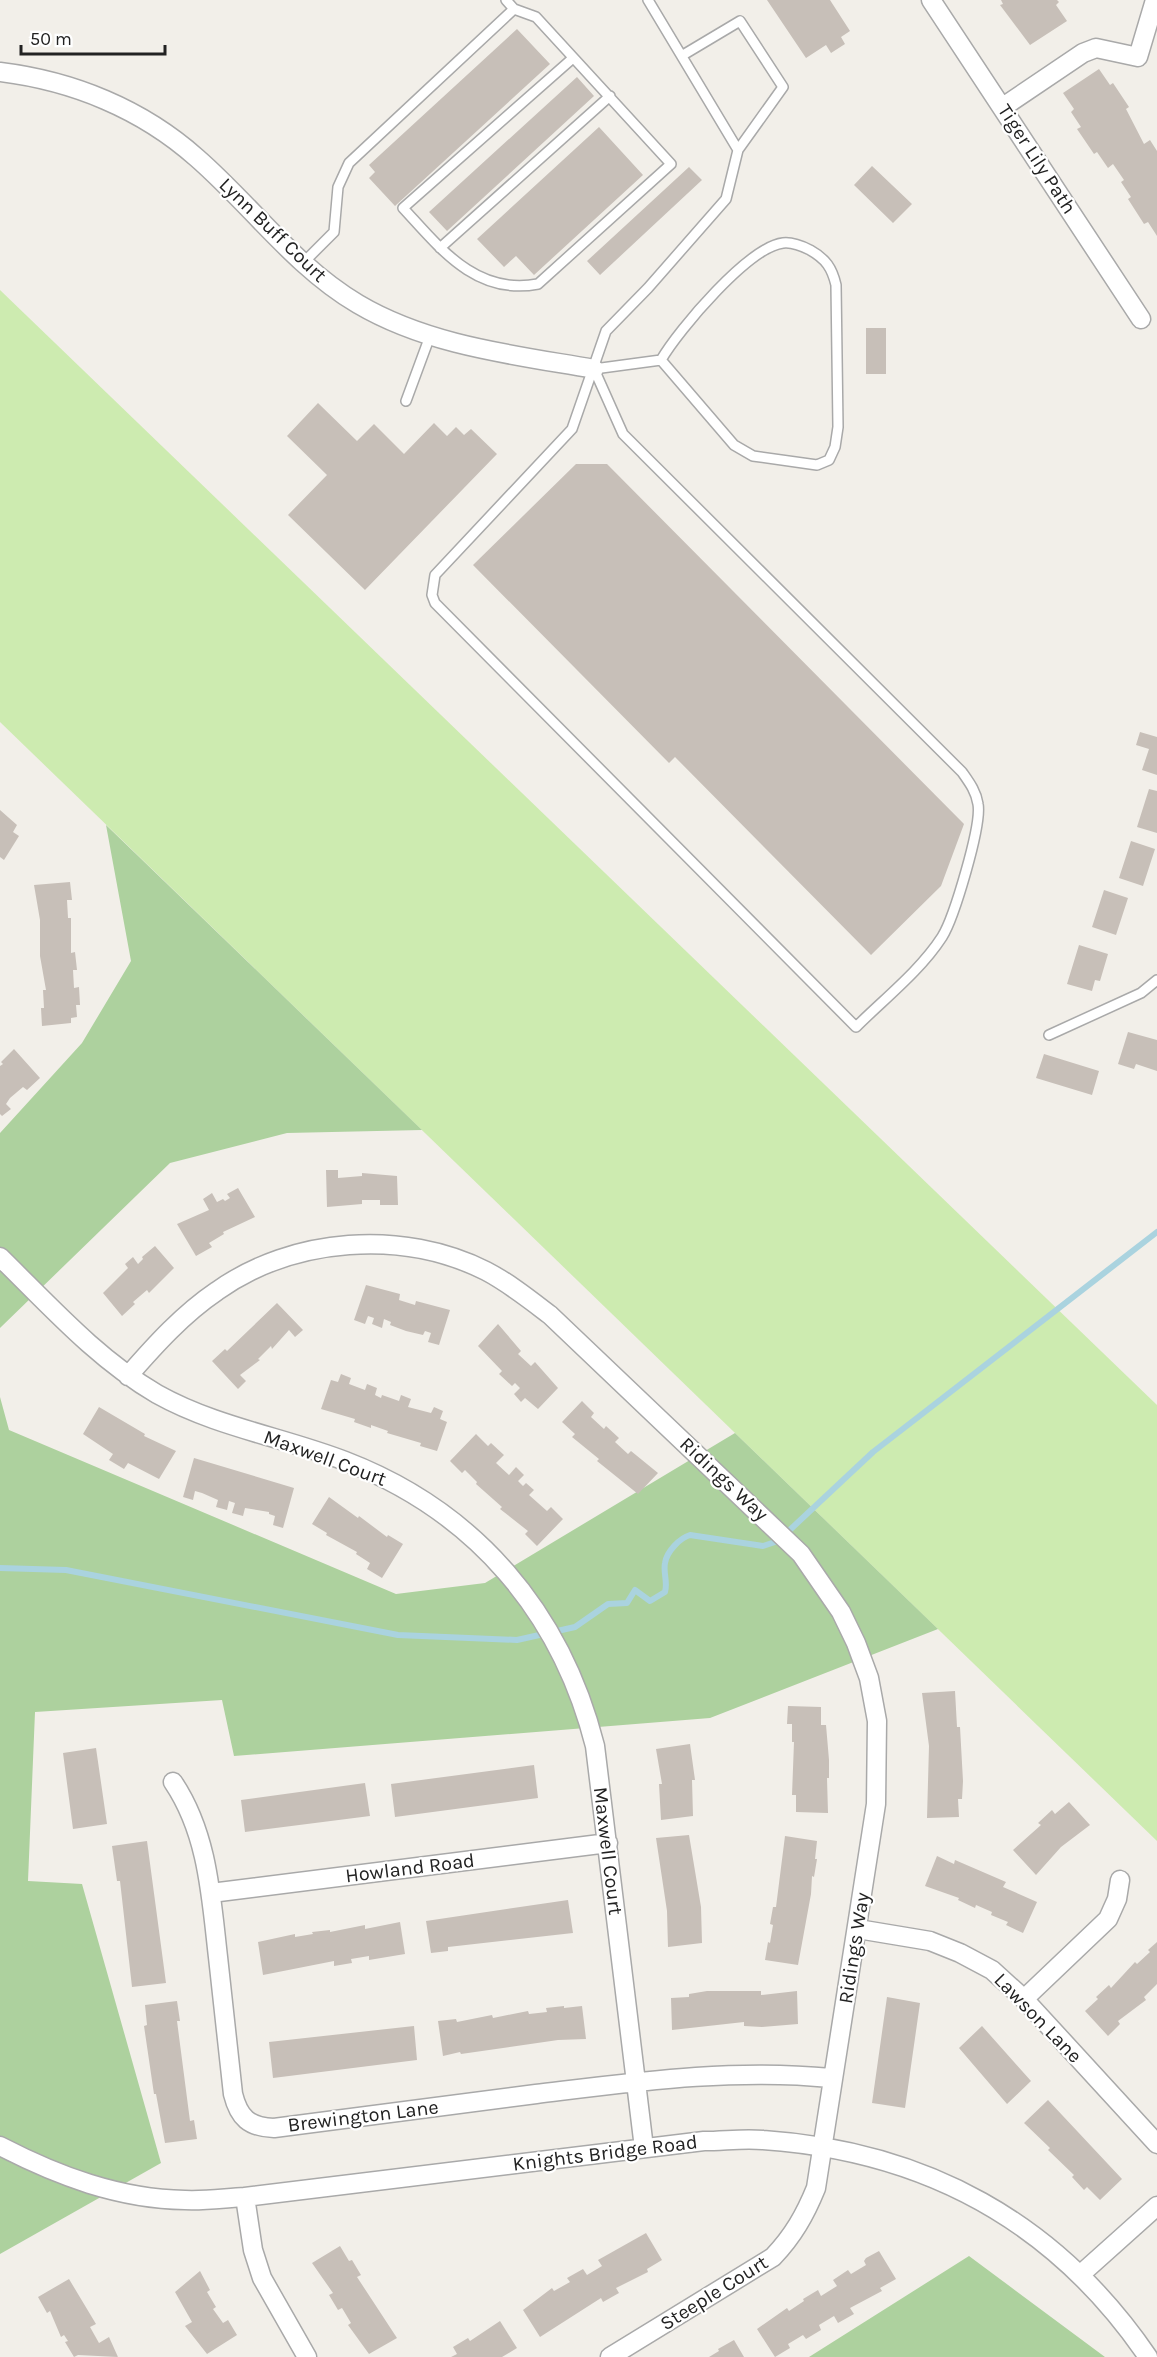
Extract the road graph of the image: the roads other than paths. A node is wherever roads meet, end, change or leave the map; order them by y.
1 (506, 0) edge
2 (648, 0) edge
3 (931, 0) edge
4 (1155, 0) edge
5 (514, 9) junction
6 (683, 55) junction
7 (573, 58) junction
8 (0, 72) edge
9 (610, 96) junction
10 (1003, 107) junction
11 (738, 150) junction
12 (440, 248) junction
13 (303, 263) junction
14 (1141, 319) dead end
15 (430, 336) junction
16 (661, 360) junction
17 (594, 369) junction
18 (406, 401) dead end
19 (1157, 980) edge
20 (1049, 1035) dead end
21 (0, 1257) edge
22 (128, 1376) junction
23 (173, 1782) dead end
24 (608, 1844) junction
25 (1120, 1880) dead end
26 (211, 1893) junction
27 (858, 1929) junction
28 (1024, 1999) junction
29 (831, 2078) junction
30 (636, 2081) junction
31 (1157, 2144) edge
32 (0, 2146) edge
33 (824, 2146) junction
34 (644, 2148) junction
35 (245, 2197) junction
36 (1157, 2206) edge
37 (1081, 2274) junction
38 (306, 2357) edge
39 (610, 2357) edge
40 (1148, 2357) edge

1 - 5 lane
2 - 6 lane
3 - 10 street, Tiger Lily Path
4 - 10 street
5 - 7 lane
5 - 13 lane
6 - 11 lane
6 - 11 lane
7 - 9 lane
7 - 12 lane
8 - 13 street, Lynn Buff Court
9 - 12 lane
9 - 12 lane
10 - 14 street, Tiger Lily Path
11 - 17 lane
13 - 15 street, Lynn Buff Court
15 - 17 street, Lynn Buff Court
15 - 18 lane
16 - 16 lane
16 - 17 lane
17 - 17 lane
19 - 20 lane
21 - 22 street, Maxwell Court
22 - 24 street, Maxwell Court
22 - 27 street, Ridings Way
23 - 26 street, Brewington Lane
24 - 26 street, Howland Road
24 - 30 street, Maxwell Court
25 - 28 street
26 - 30 street, Brewington Lane
27 - 28 street, Lawson Lane
27 - 29 street, Ridings Way
28 - 31 street, Lawson Lane
29 - 30 street, Brewington Lane
29 - 33 street, Ridings Way
30 - 34 street, Maxwell Court
32 - 35 street, Knights Bridge Road
33 - 34 street, Knights Bridge Road
33 - 37 street, Knights Bridge Road
33 - 39 street, Steeple Court
34 - 35 street, Knights Bridge Road
35 - 38 street
36 - 37 street
37 - 40 street, Knights Bridge Road

